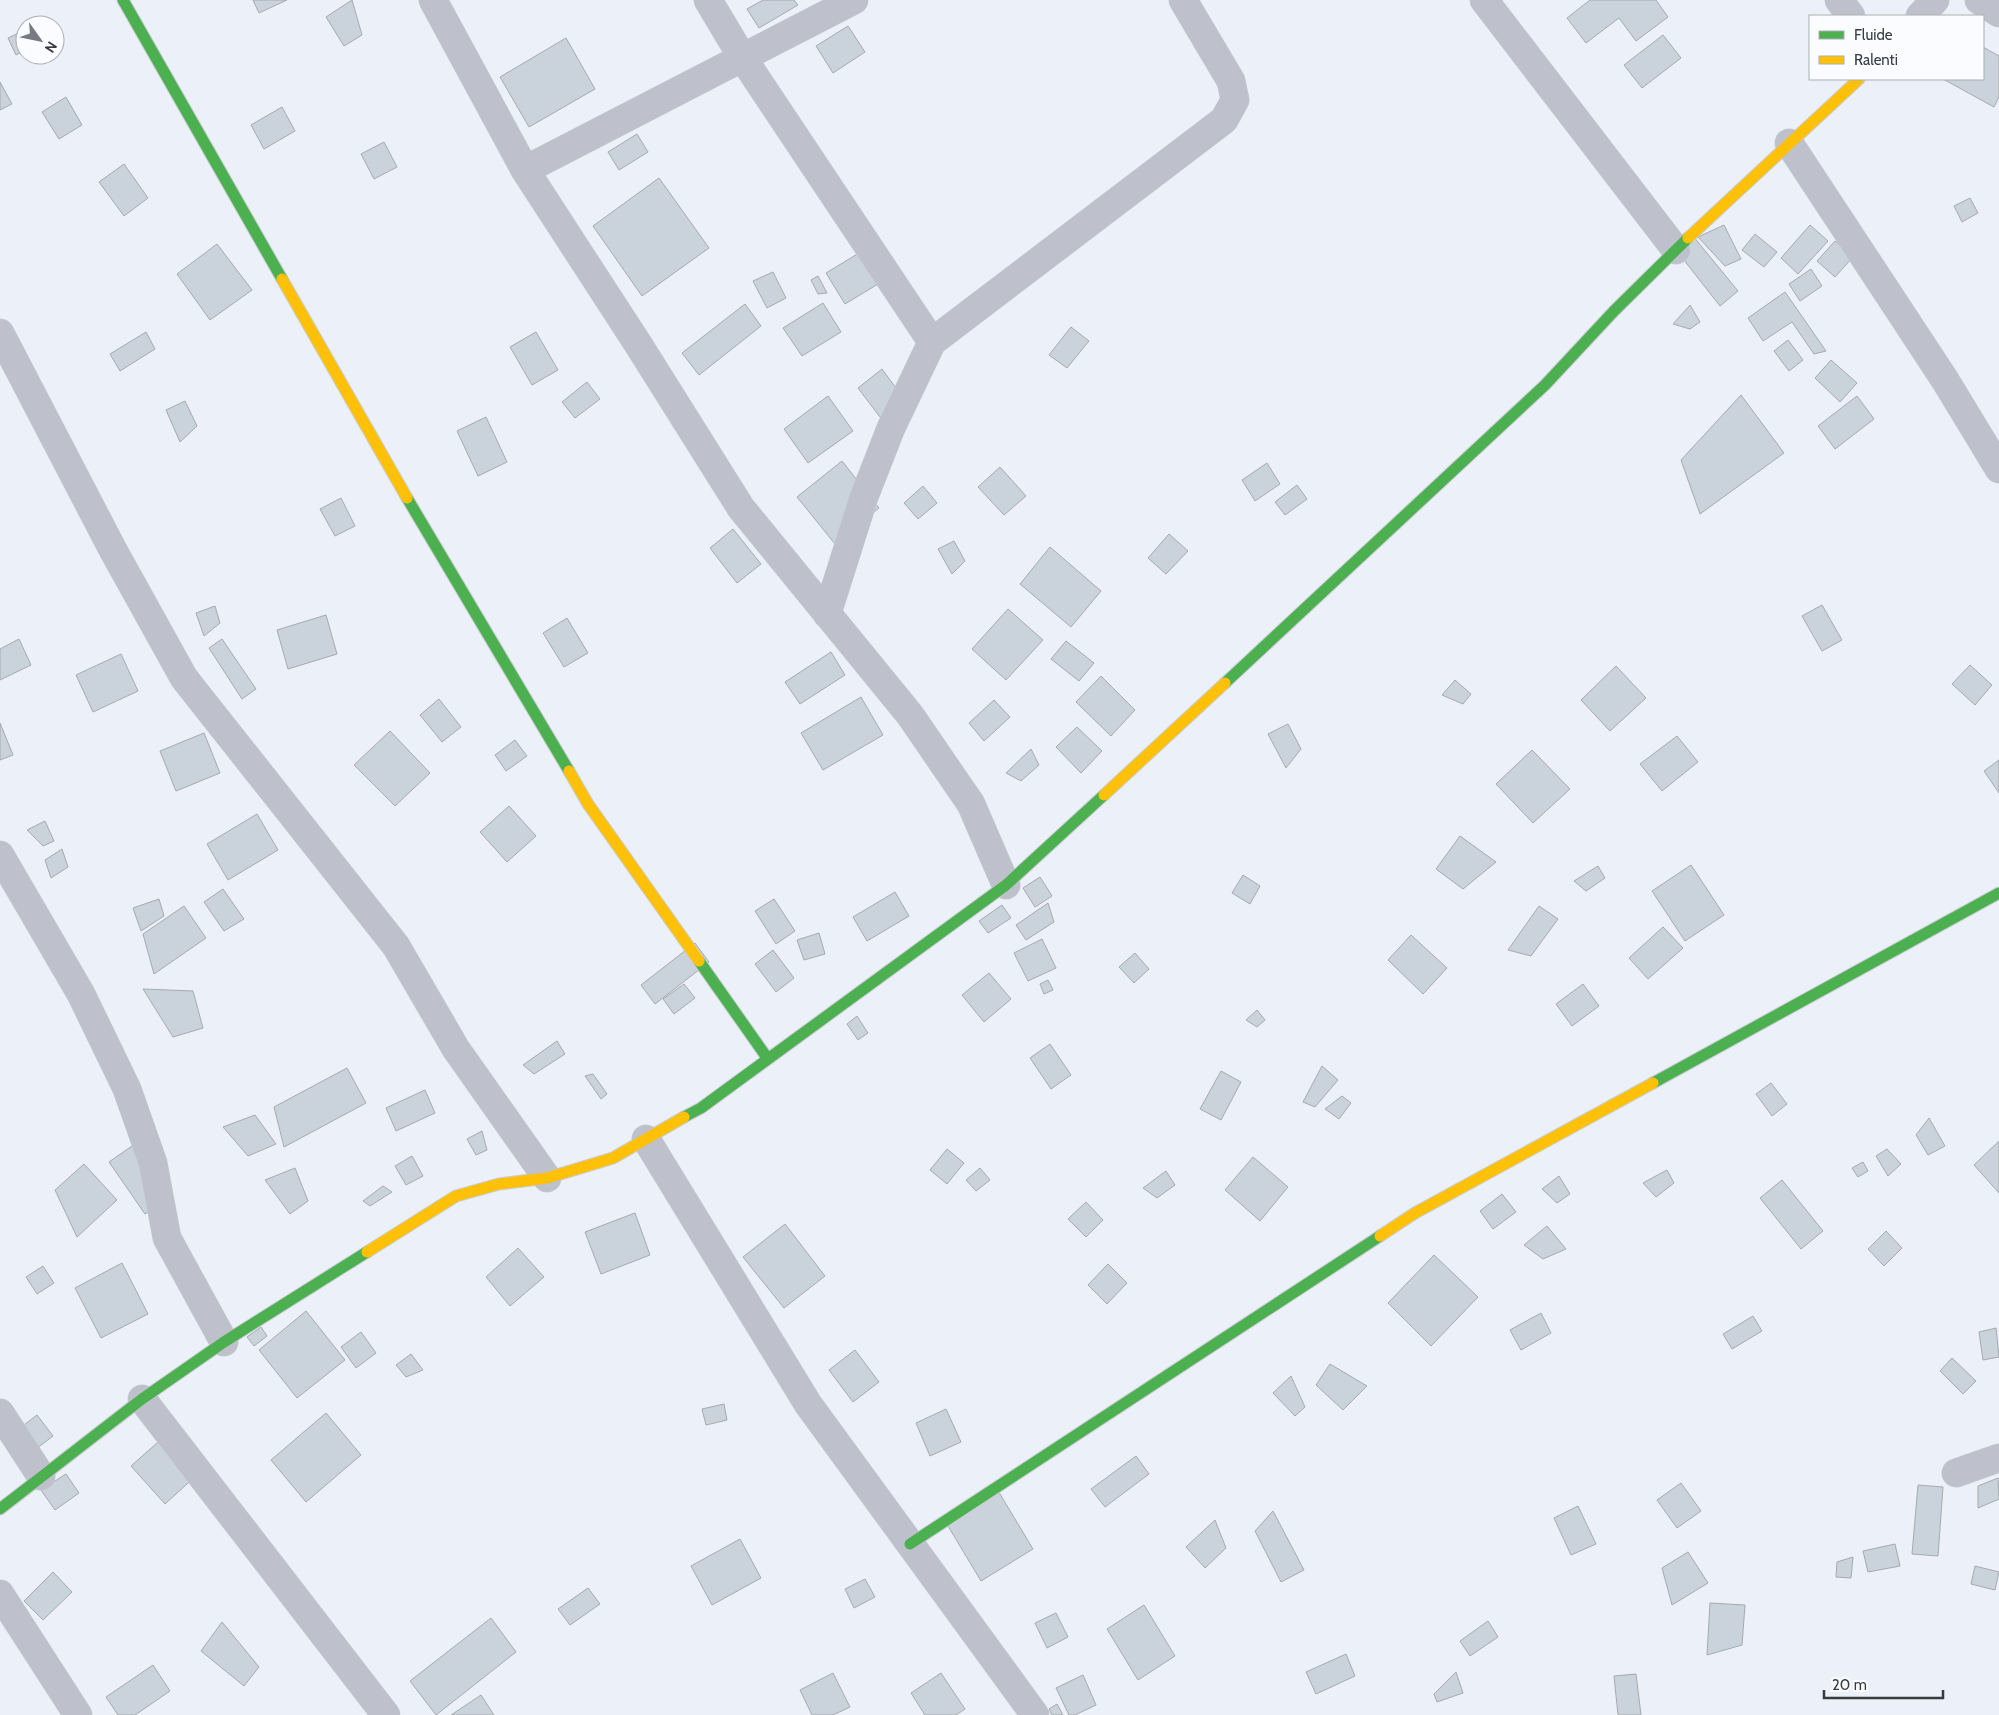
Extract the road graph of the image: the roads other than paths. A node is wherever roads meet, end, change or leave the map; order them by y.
1 (124, 0) edge
2 (433, 0) edge
3 (708, 0) edge
4 (854, 0) edge
5 (1183, 0) edge
6 (1484, 0) edge
7 (1839, 0) edge
8 (1935, 0) edge
9 (1979, 0) edge
10 (1999, 13) edge
11 (1850, 15) edge
12 (1921, 15) edge
13 (742, 57) junction
14 (1858, 80) edge
15 (1789, 143) junction
16 (525, 170) junction
17 (1676, 250) junction
18 (0, 333) edge
19 (932, 342) junction
20 (1999, 469) edge
21 (827, 614) junction
22 (0, 855) edge
23 (1006, 885) junction
24 (1999, 893) edge
25 (768, 1059) junction
26 (646, 1139) junction
27 (547, 1178) junction
28 (224, 1342) junction
29 (142, 1398) junction
30 (0, 1413) edge
31 (1999, 1458) edge
32 (1956, 1473) dead end
33 (41, 1476) junction
34 (0, 1509) edge
35 (910, 1544) junction
36 (0, 1594) edge
37 (78, 1715) edge
38 (386, 1715) edge
39 (1035, 1715) edge

1 - 25 street
2 - 16 street
3 - 13 street
4 - 13 street
5 - 19 street
6 - 17 street
7 - 11 street
8 - 12 street
9 - 10 street
13 - 16 street
13 - 19 street
14 - 15 street
15 - 17 street
15 - 20 street
16 - 21 street
17 - 23 street
18 - 27 street
19 - 21 street
21 - 23 street
22 - 28 street
23 - 25 street
24 - 35 street
25 - 26 street
26 - 27 street
26 - 35 street
27 - 28 street
28 - 29 street
29 - 33 street
29 - 38 street
30 - 33 street
31 - 32 street
33 - 34 street
35 - 39 street
36 - 37 street

